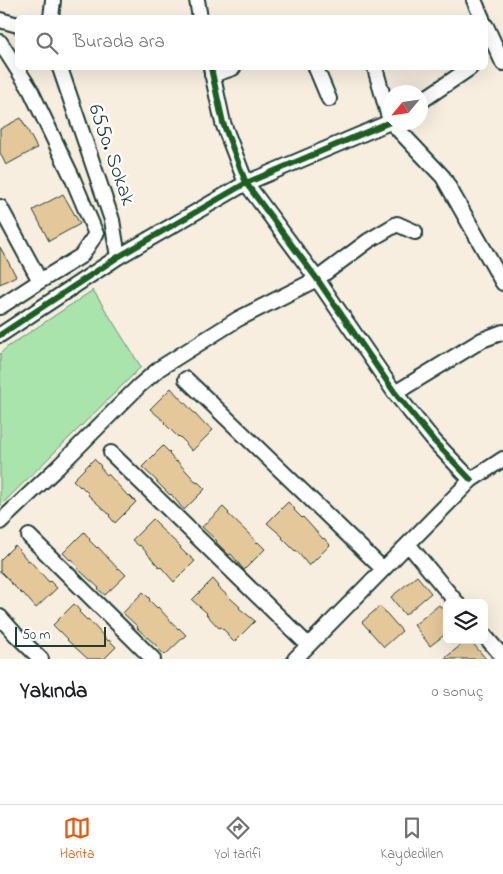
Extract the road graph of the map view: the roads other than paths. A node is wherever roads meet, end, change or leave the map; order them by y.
1 (52, 0) edge
2 (196, 0) edge
3 (474, 0) edge
4 (51, 15) edge
5 (199, 15) edge
6 (481, 15) edge
7 (0, 20) edge
8 (15, 24) edge
9 (488, 31) edge
10 (0, 42) edge
11 (495, 50) edge
12 (503, 63) edge
13 (15, 66) edge
14 (18, 70) edge
15 (61, 70) edge
16 (317, 70) edge
17 (376, 70) edge
18 (467, 70) edge
19 (212, 71) edge
20 (383, 95) edge
21 (428, 97) edge
22 (329, 99) dead end
23 (383, 125) edge
24 (399, 130) edge
25 (246, 183) junction
26 (0, 206) edge
27 (415, 232) dead end
28 (118, 257) junction
29 (317, 279) junction
30 (40, 281) junction
31 (503, 283) edge
32 (0, 307) edge
33 (503, 332) edge
34 (0, 335) edge
35 (186, 379) dead end
36 (395, 393) junction
37 (112, 453) dead end
38 (503, 459) edge
39 (471, 480) junction
40 (0, 522) edge
41 (29, 536) dead end
42 (408, 544) junction
43 (383, 569) junction
44 (454, 599) edge
45 (0, 617) edge
46 (488, 640) edge
47 (308, 645) junction
48 (503, 657) edge
49 (41, 659) edge
50 (153, 659) edge
51 (295, 659) edge

1 - 4 street
2 - 5 street
3 - 6 street
7 - 8 street
9 - 11 street
10 - 13 street
11 - 12 street
14 - 30 street
15 - 28 street, 6550. Sokak
16 - 22 street
17 - 20 street
18 - 21 street
19 - 25 street
23 - 25 street
24 - 31 street
25 - 28 street
25 - 29 street
26 - 30 street
27 - 29 street
28 - 34 street
29 - 36 street
29 - 40 street
30 - 32 street
33 - 36 street
35 - 43 street
36 - 39 street
37 - 47 street
38 - 39 street
39 - 42 street
41 - 50 street
42 - 43 street
42 - 44 street
43 - 47 street
45 - 49 street
46 - 48 street
47 - 51 street

